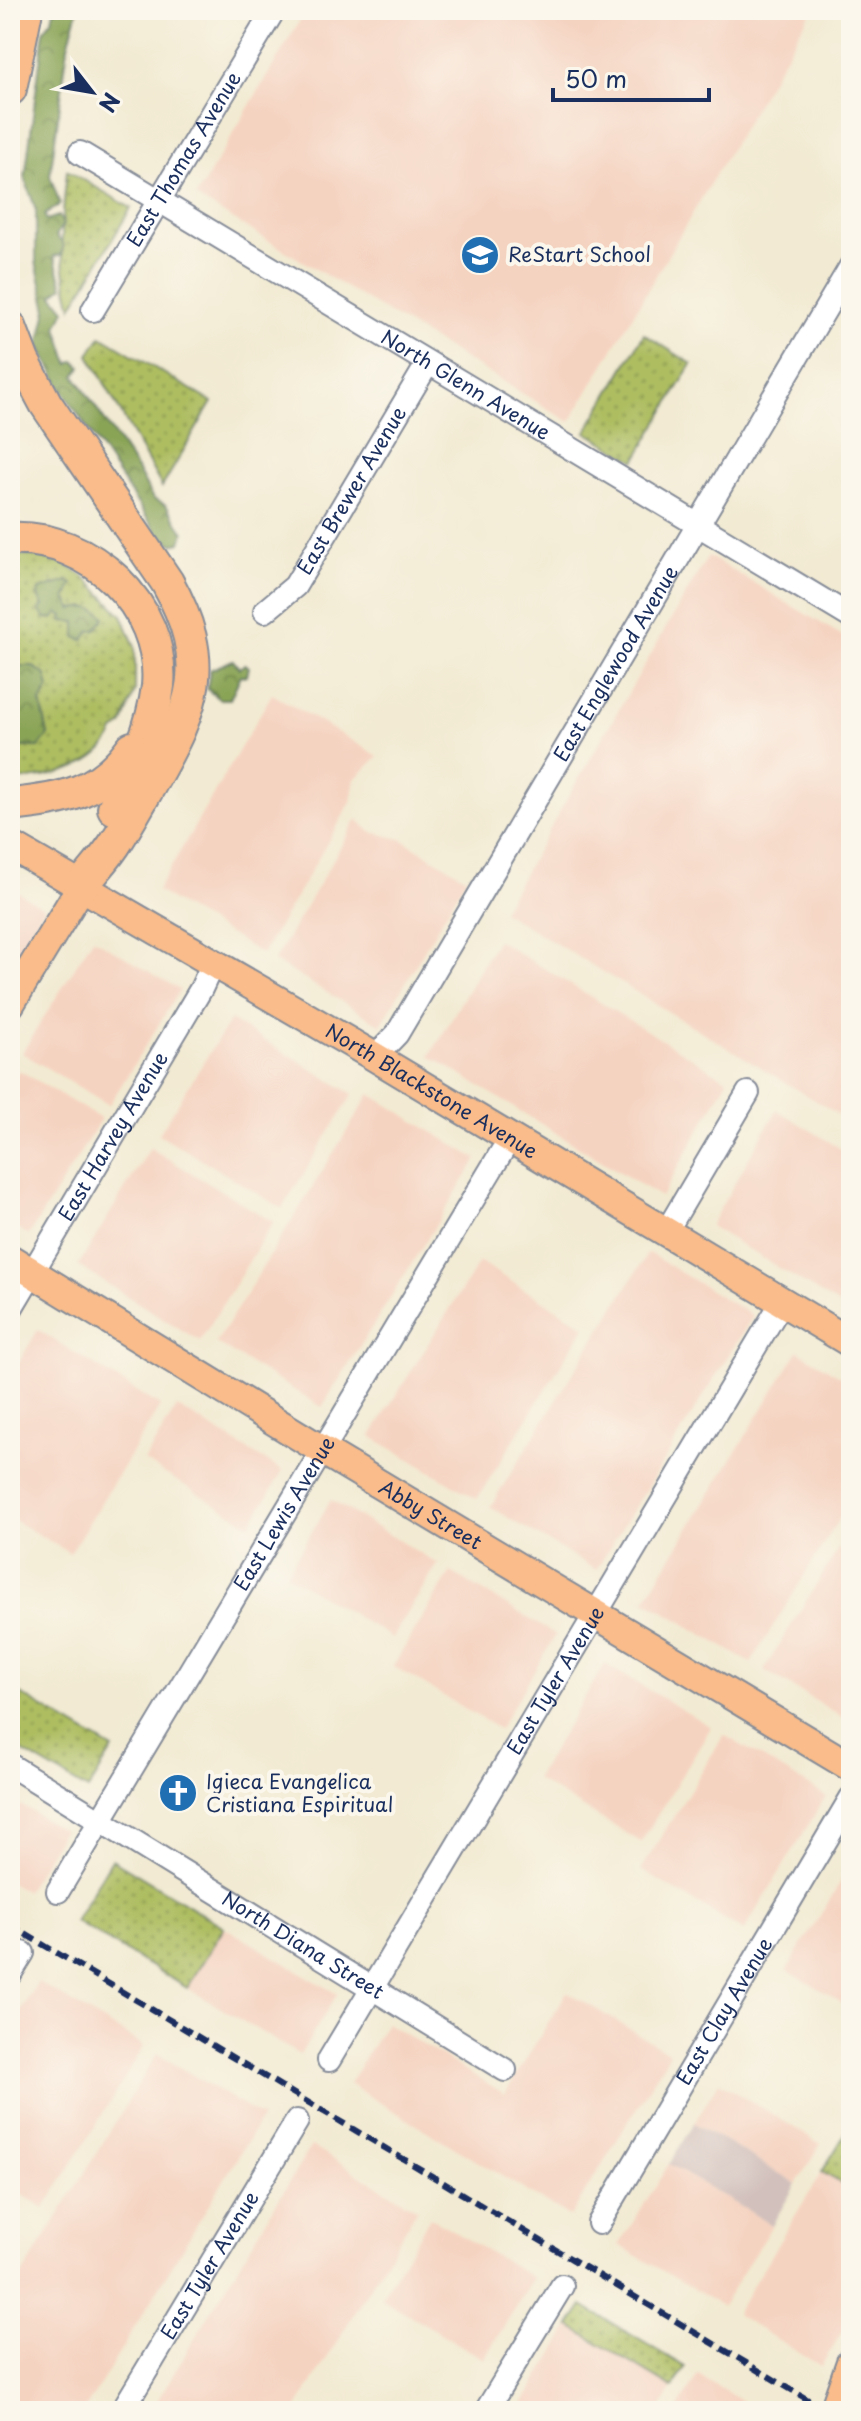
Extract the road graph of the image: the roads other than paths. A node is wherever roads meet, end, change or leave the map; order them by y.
1 (26, 10) edge
2 (274, 10) edge
3 (10, 89) edge
4 (80, 153) dead end
5 (158, 202) junction
6 (851, 266) edge
7 (93, 310) dead end
8 (10, 327) edge
9 (428, 363) junction
10 (698, 525) junction
11 (10, 539) edge
12 (265, 611) dead end
13 (851, 617) edge
14 (155, 703) junction
15 (10, 805) edge
16 (10, 845) edge
17 (81, 887) junction
18 (213, 963) junction
19 (10, 1004) edge
20 (375, 1057) junction
21 (748, 1093) dead end
22 (510, 1138) junction
23 (666, 1232) junction
24 (21, 1266) edge
25 (782, 1302) junction
26 (10, 1310) edge
27 (851, 1343) edge
28 (322, 1450) junction
29 (596, 1614) junction
30 (10, 1765) edge
31 (851, 1767) edge
32 (851, 1798) edge
33 (101, 1820) junction
34 (58, 1891) dead end
35 (23, 1953) dead end
36 (10, 1974) edge
37 (372, 1988) junction
38 (329, 2060) dead end
39 (505, 2070) dead end
40 (297, 2121) dead end
41 (599, 2223) dead end
42 (562, 2286) dead end
43 (851, 2362) edge
44 (122, 2411) edge
45 (486, 2411) edge
46 (834, 2411) edge

1 - 3 highway
2 - 5 street, East Thomas Avenue
4 - 5 street, North Glenn Avenue
5 - 7 street, East Thomas Avenue
5 - 9 street, North Glenn Avenue
6 - 10 street, East Englewood Avenue
8 - 17 highway
9 - 10 street, North Glenn Avenue
9 - 12 street, East Brewer Avenue
10 - 13 street, North Glenn Avenue
10 - 20 street, East Englewood Avenue
11 - 14 highway
14 - 15 highway
14 - 17 highway
16 - 17 main road, North Blackstone Avenue
17 - 18 main road, North Blackstone Avenue
17 - 19 main road
18 - 20 main road, North Blackstone Avenue
18 - 24 street, East Harvey Avenue
20 - 22 main road, North Blackstone Avenue
21 - 23 street
22 - 23 main road, North Blackstone Avenue
22 - 28 street, East Lewis Avenue
23 - 25 main road, North Blackstone Avenue
24 - 26 street, East Harvey Avenue
24 - 28 main road, Abby Street
25 - 27 main road, North Blackstone Avenue
25 - 29 street, East Tyler Avenue
28 - 29 main road, Abby Street
28 - 33 street, East Lewis Avenue
29 - 31 main road, Abby Street
29 - 37 street, East Tyler Avenue
30 - 33 street
32 - 41 street, East Clay Avenue
33 - 34 street, East Lewis Avenue
33 - 37 street, North Diana Street
35 - 36 street
37 - 38 street, East Tyler Avenue
37 - 39 street, North Diana Street
40 - 44 street, East Tyler Avenue
42 - 45 street
43 - 46 main road

